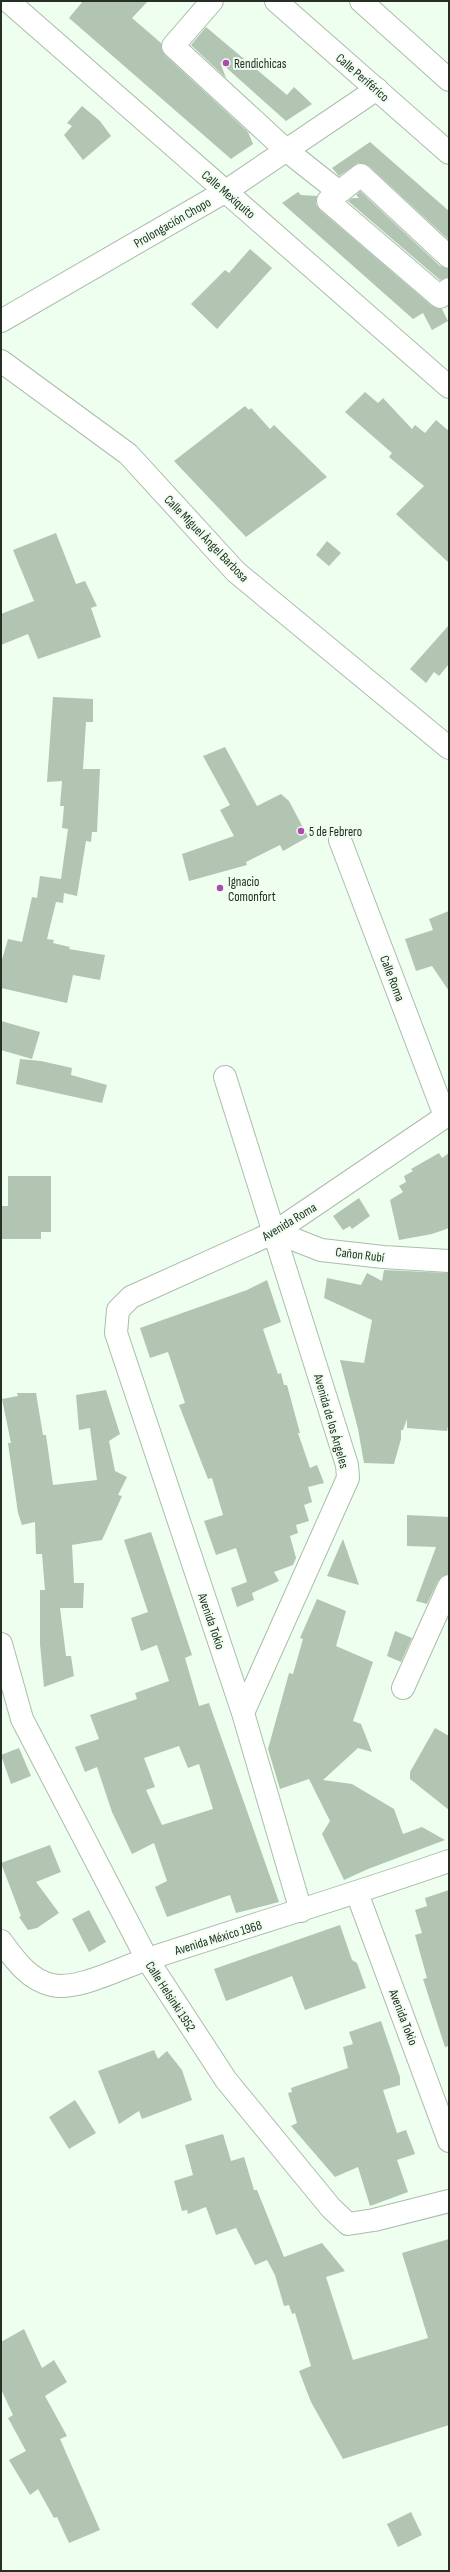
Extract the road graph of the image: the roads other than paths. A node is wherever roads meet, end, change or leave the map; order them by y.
1 (8, 1) edge
2 (212, 1) edge
3 (276, 1) edge
4 (361, 1) edge
5 (449, 80) edge
6 (377, 89) junction
7 (286, 150) junction
8 (449, 153) edge
9 (226, 191) junction
10 (339, 192) junction
11 (449, 257) edge
12 (449, 289) edge
13 (1, 321) edge
14 (1, 361) edge
15 (449, 387) edge
16 (449, 748) edge
17 (340, 840) dead end
18 (225, 1077) dead end
19 (447, 1115) edge
20 (275, 1232) junction
21 (449, 1261) edge
22 (116, 1333) joint
23 (449, 1586) edge
24 (1, 1644) edge
25 (403, 1688) dead end
26 (243, 1713) junction
27 (449, 1861) edge
28 (357, 1894) junction
29 (301, 1911) junction
30 (1, 1941) edge
31 (147, 1959) junction
32 (449, 2141) edge
33 (449, 2201) edge

1 - 9 main road, Calle Mexiquito
2 - 7 main road
3 - 6 main road, Calle Periférico
4 - 5 main road
6 - 7 main road, Prolongación Chopo
6 - 8 main road, Calle Periférico
7 - 9 main road, Prolongación Chopo
7 - 10 main road
9 - 13 main road, Prolongación Chopo
9 - 15 main road, Calle Mexiquito
10 - 11 main road
10 - 12 main road
14 - 16 main road, Calle Miguel Ángel Barbosa
17 - 19 main road, Calle Roma
18 - 20 main road, Avenida de los Ángeles
19 - 20 main road, Avenida Roma
20 - 21 main road, Cañon Rubí
20 - 22 main road, Avenida Roma
20 - 26 main road, Avenida de los Ángeles
22 - 26 main road, Avenida Tokio
23 - 25 main road
24 - 31 main road, Calle Helsinki 1952
26 - 29 main road, Avenida Tokio
27 - 28 main road, Avenida México 1968
28 - 29 main road, Avenida México 1968
28 - 32 main road, Avenida Tokio
29 - 31 main road, Avenida México 1968
30 - 31 main road, Avenida México 1968
31 - 33 main road, Calle Helsinki 1952

